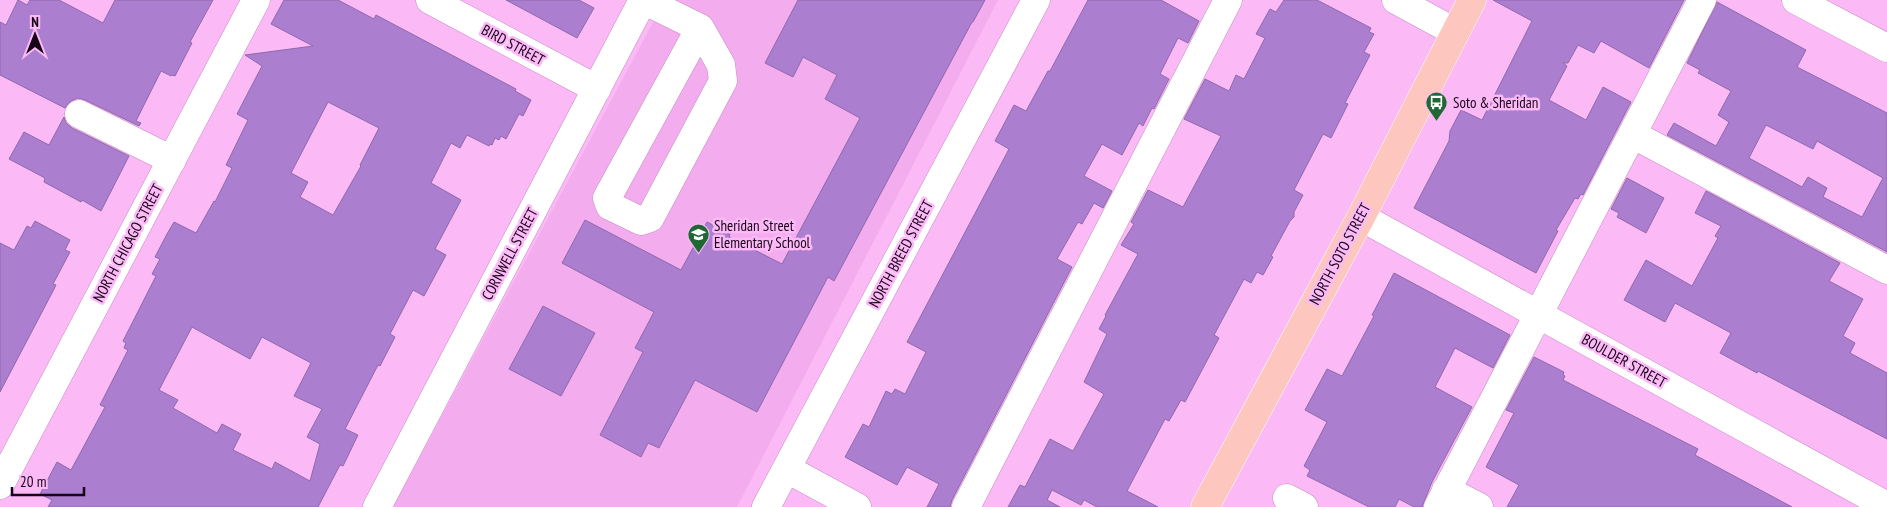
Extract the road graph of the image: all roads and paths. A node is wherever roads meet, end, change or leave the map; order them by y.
1 (256, 0) edge
2 (430, 0) edge
3 (643, 0) edge
4 (1036, 0) edge
5 (1228, 0) edge
6 (1396, 0) edge
7 (1472, 0) edge
8 (1702, 0) edge
9 (1796, 0) edge
10 (700, 28) junction
11 (1455, 32) junction
12 (1887, 48) edge
13 (597, 89) junction
14 (79, 114) dead end
15 (1632, 134) junction
16 (172, 160) junction
17 (1361, 217) junction
18 (1887, 270) edge
19 (1538, 314) junction
20 (787, 469) junction
21 (0, 485) edge
22 (1442, 498) edge
23 (1887, 506) edge
24 (377, 507) edge
25 (766, 507) edge
26 (857, 507) edge
27 (966, 507) edge
28 (1205, 507) edge
29 (1479, 507) edge

1 - 16 street, NORTH CHICAGO STREET
2 - 13 street, BIRD STREET
3 - 10 street
3 - 13 street, CORNWELL STREET
4 - 20 street, NORTH BREED STREET
5 - 27 street
6 - 11 street
7 - 11 main road, NORTH SOTO STREET
8 - 15 street
9 - 12 street
10 - 10 street
11 - 17 main road, NORTH SOTO STREET
13 - 24 street, CORNWELL STREET
14 - 16 street
15 - 18 street
15 - 19 street
16 - 21 street, NORTH CHICAGO STREET
17 - 19 street, BOULDER STREET
17 - 28 main road, NORTH SOTO STREET
19 - 22 street
19 - 23 street, BOULDER STREET
20 - 25 street, NORTH BREED STREET
20 - 26 street
22 - 29 street

